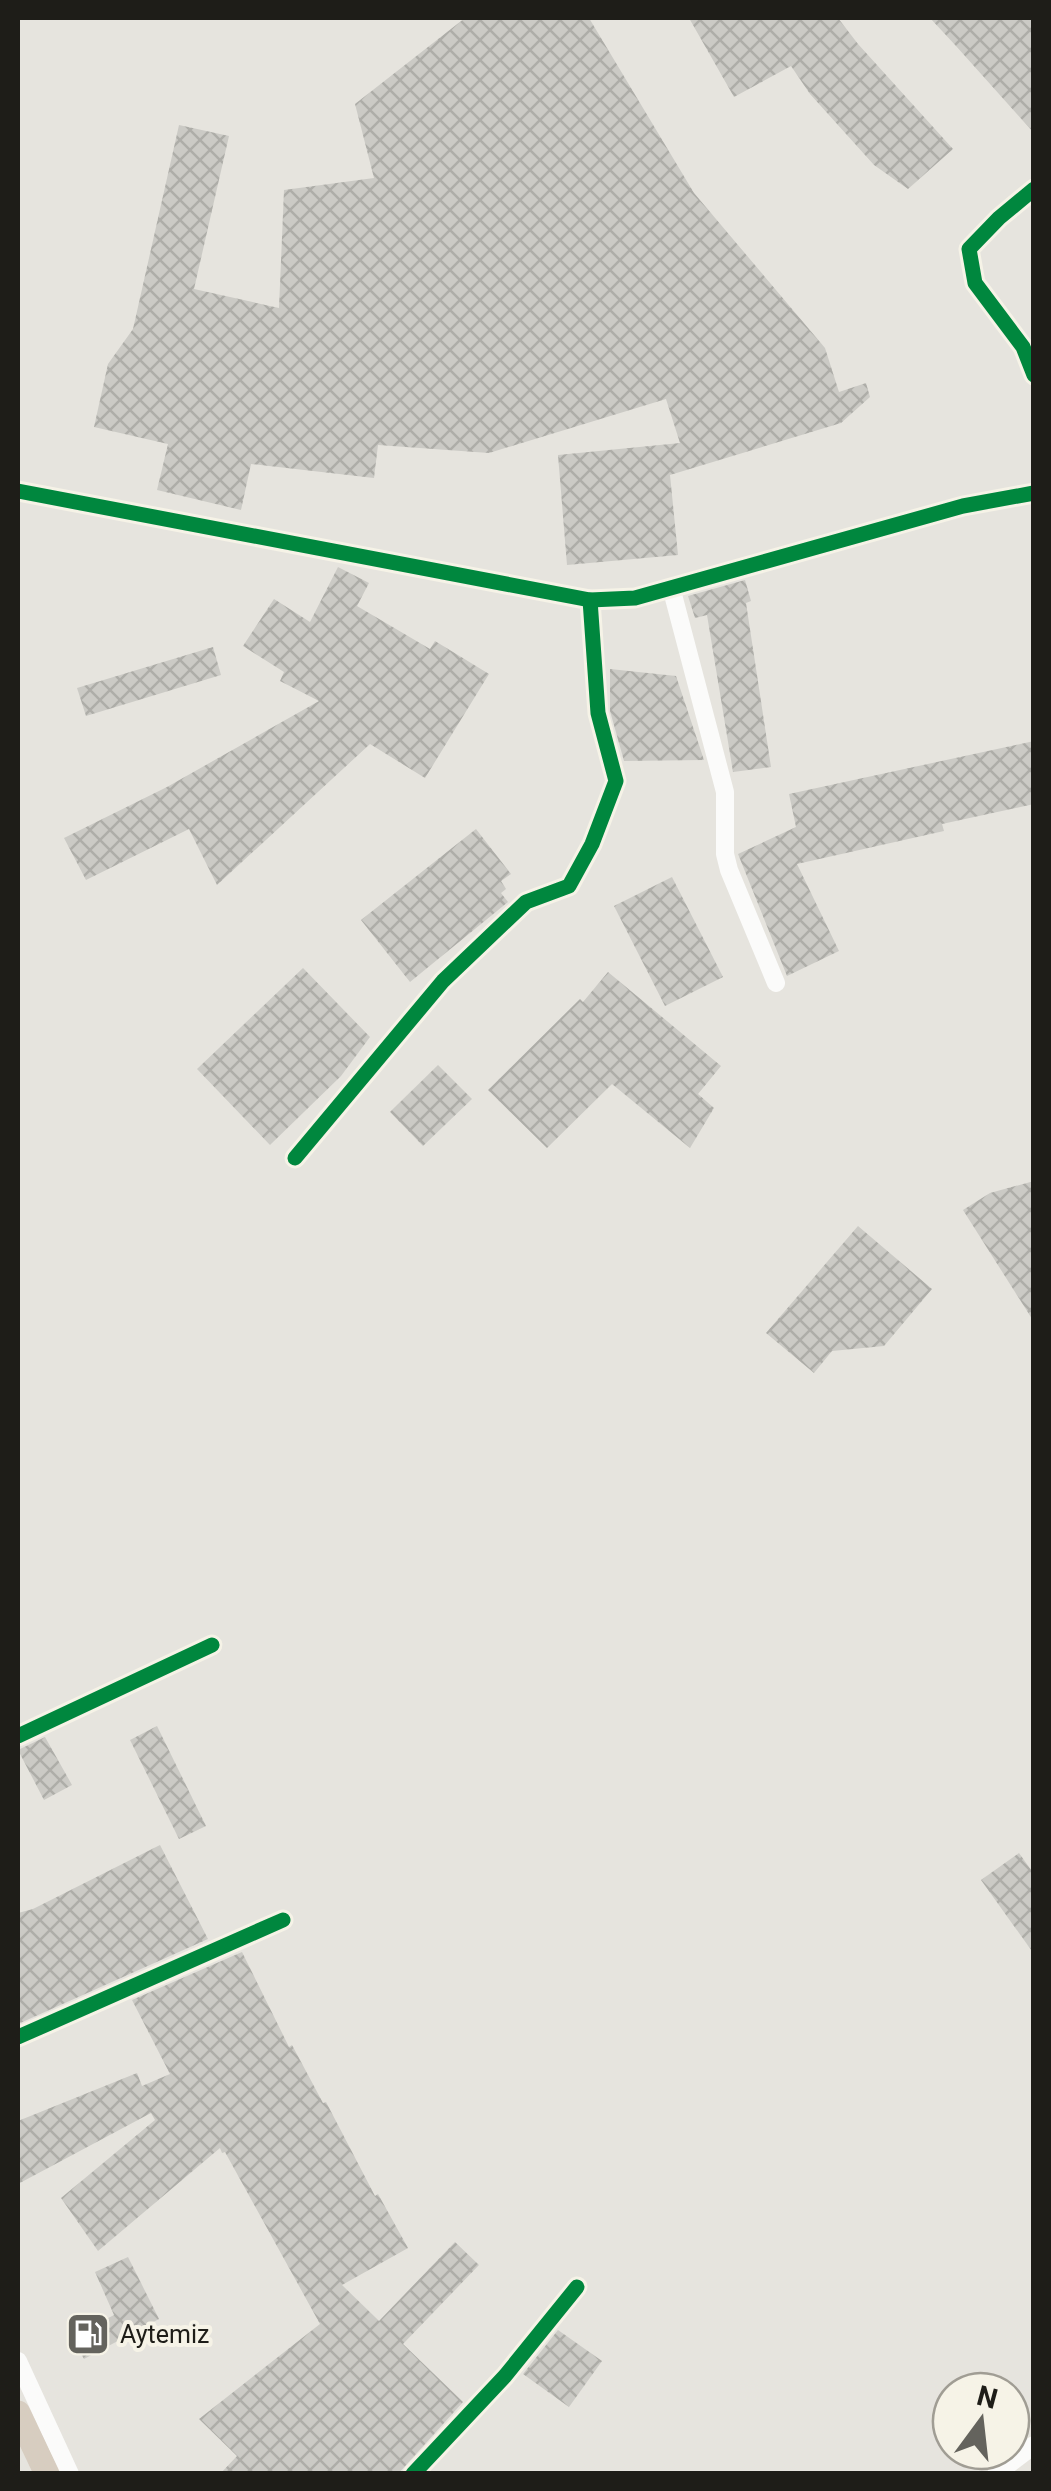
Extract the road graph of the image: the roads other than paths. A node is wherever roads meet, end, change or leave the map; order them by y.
1 (1034, 189) edge
2 (1034, 375) edge
3 (18, 491) edge
4 (1034, 492) edge
5 (670, 588) junction
6 (590, 600) junction
7 (776, 983) dead end
8 (295, 1158) dead end
9 (212, 1646) dead end
10 (18, 1736) edge
11 (283, 1920) dead end
12 (18, 2037) edge
13 (577, 2287) dead end
14 (18, 2361) edge
15 (18, 2413) edge
16 (1034, 2445) edge
17 (47, 2474) edge
18 (70, 2474) edge
19 (413, 2474) edge
20 (996, 2474) edge

1 - 2 street
3 - 6 street
4 - 5 street
5 - 6 street
5 - 7 street
6 - 8 street
9 - 10 street
11 - 12 street
13 - 19 street
14 - 18 street
15 - 17 highway
16 - 20 street

